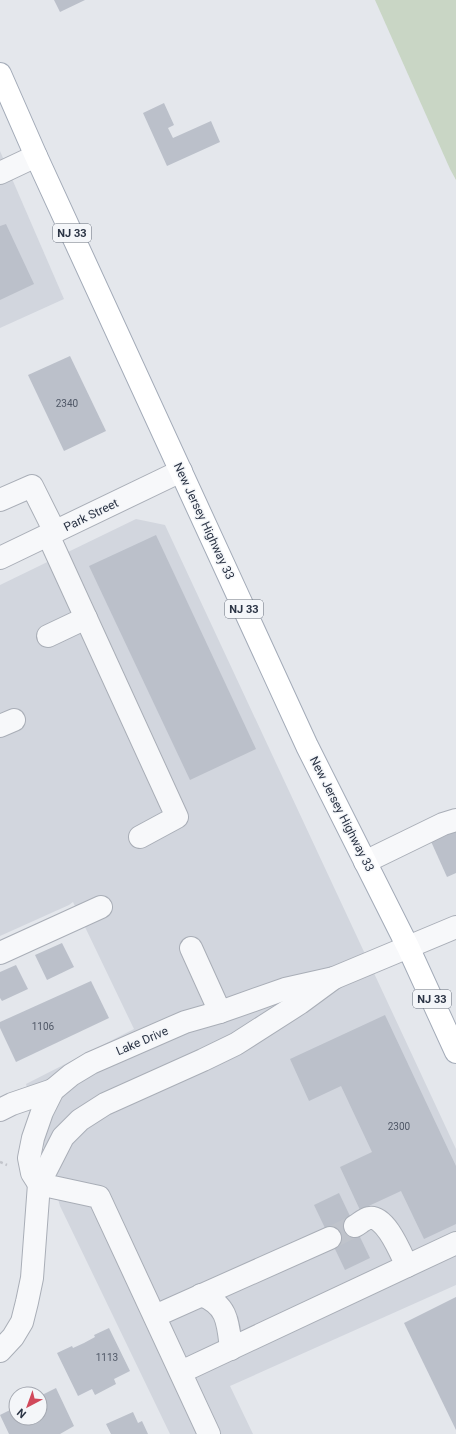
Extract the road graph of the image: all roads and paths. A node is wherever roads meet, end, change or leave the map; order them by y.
1 (0, 74) edge
2 (36, 156) junction
3 (0, 174) edge
4 (181, 471) junction
5 (0, 500) edge
6 (51, 533) junction
7 (0, 558) edge
8 (86, 618) junction
9 (48, 636) dead end
10 (456, 820) edge
11 (140, 837) dead end
12 (365, 862) junction
13 (101, 907) dead end
14 (456, 926) edge
15 (408, 947) junction
16 (191, 948) dead end
17 (0, 953) edge
18 (334, 978) junction
19 (220, 1012) junction
20 (456, 1052) edge
21 (53, 1090) junction
22 (0, 1110) edge
23 (39, 1184) junction
24 (355, 1226) tunnel mouth
25 (330, 1238) tunnel mouth
26 (456, 1243) edge
27 (407, 1266) junction
28 (200, 1295) junction
29 (155, 1316) junction
30 (231, 1349) junction
31 (0, 1351) edge
32 (181, 1372) junction
33 (209, 1434) edge

1 - 2 main road, New Jersey Highway 33 / NJ 33
2 - 3 street
2 - 4 main road, New Jersey Highway 33 / NJ 33
4 - 6 street, Park Street
4 - 12 main road, New Jersey Highway 33 / NJ 33
5 - 6 street
6 - 7 street, Park Street
6 - 8 street
8 - 9 street
8 - 11 street
10 - 12 street
12 - 15 main road, New Jersey Highway 33 / NJ 33
13 - 17 street
14 - 15 street, Lake Drive
15 - 18 street, Lake Drive
15 - 20 main road, New Jersey Highway 33 / NJ 33
16 - 19 street
18 - 19 street, Lake Drive
18 - 23 street, Lake Drive
19 - 21 street, Lake Drive
21 - 22 street
21 - 23 street, Lake Drive
23 - 29 street
23 - 31 street, Lake Drive
24 - 27 street
25 - 28 street
26 - 27 street
27 - 30 street
28 - 29 street
28 - 30 street
29 - 32 street
30 - 32 street
32 - 33 street

